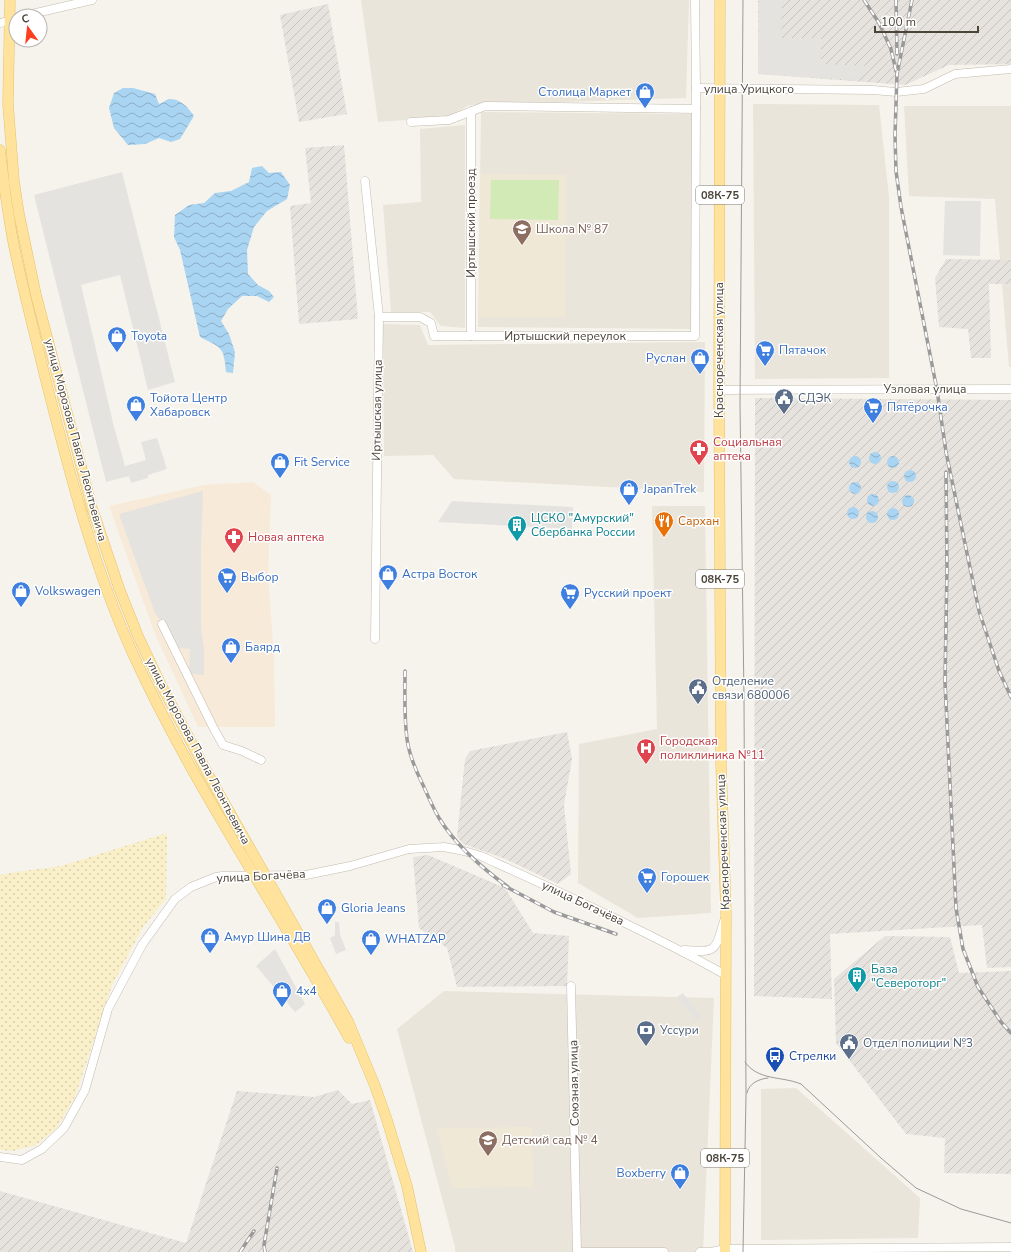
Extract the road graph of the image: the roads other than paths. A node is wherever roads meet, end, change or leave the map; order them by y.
1 (92, 0) edge
2 (696, 0) edge
3 (720, 0) edge
4 (48, 10) edge
5 (8, 48) edge
6 (1011, 68) edge
7 (696, 88) junction
8 (720, 88) junction
9 (696, 109) junction
10 (471, 111) junction
11 (411, 122) dead end
12 (0, 150) edge
13 (365, 181) dead end
14 (379, 317) junction
15 (471, 336) junction
16 (1011, 389) edge
17 (719, 390) junction
18 (162, 624) dead end
19 (374, 639) dead end
20 (260, 760) dead end
21 (254, 876) junction
22 (266, 876) junction
23 (726, 914) junction
24 (681, 950) junction
25 (726, 975) junction
26 (571, 986) dead end
27 (365, 1060) junction
28 (0, 1157) edge
29 (1011, 1247) edge
30 (725, 1250) edge
31 (421, 1252) edge
32 (577, 1252) edge
33 (664, 1252) edge
34 (700, 1252) edge

1 - 4 street
2 - 7 street
3 - 8 main road, Краснореченская улица / 08К-75
5 - 22 main road, улица Морозова Павла Леонтьевича
6 - 8 street, улица Урицкого
7 - 8 street, улица Урицкого
7 - 9 street, улица Урицкого
8 - 17 main road, Краснореченская улица / 08К-75
9 - 10 street, улица Урицкого
9 - 15 street, Иртышский переулок
10 - 11 street, улица Урицкого
10 - 15 street, Иртышский проезд
12 - 21 main road, улица Морозова Павла Леонтьевича
13 - 14 street, Иртышская улица
14 - 15 street, Иртышский переулок
14 - 19 street, Иртышская улица
16 - 17 street, Узловая улица
17 - 23 main road, Краснореченская улица / 08К-75
18 - 20 street
21 - 22 street, улица Богачёва
21 - 27 main road, улица Морозова Павла Леонтьевича
21 - 28 street, улица Богачёва
22 - 24 street, улица Богачёва
22 - 27 main road, улица Морозова Павла Леонтьевича
23 - 24 street
23 - 25 main road, Краснореченская улица / 08К-75
24 - 25 street, улица Богачёва
25 - 30 main road, Краснореченская улица / 08К-75
26 - 32 street, Союзная улица
27 - 31 main road, улица Морозова Павла Леонтьевича
29 - 30 street
30 - 34 street
32 - 33 street

